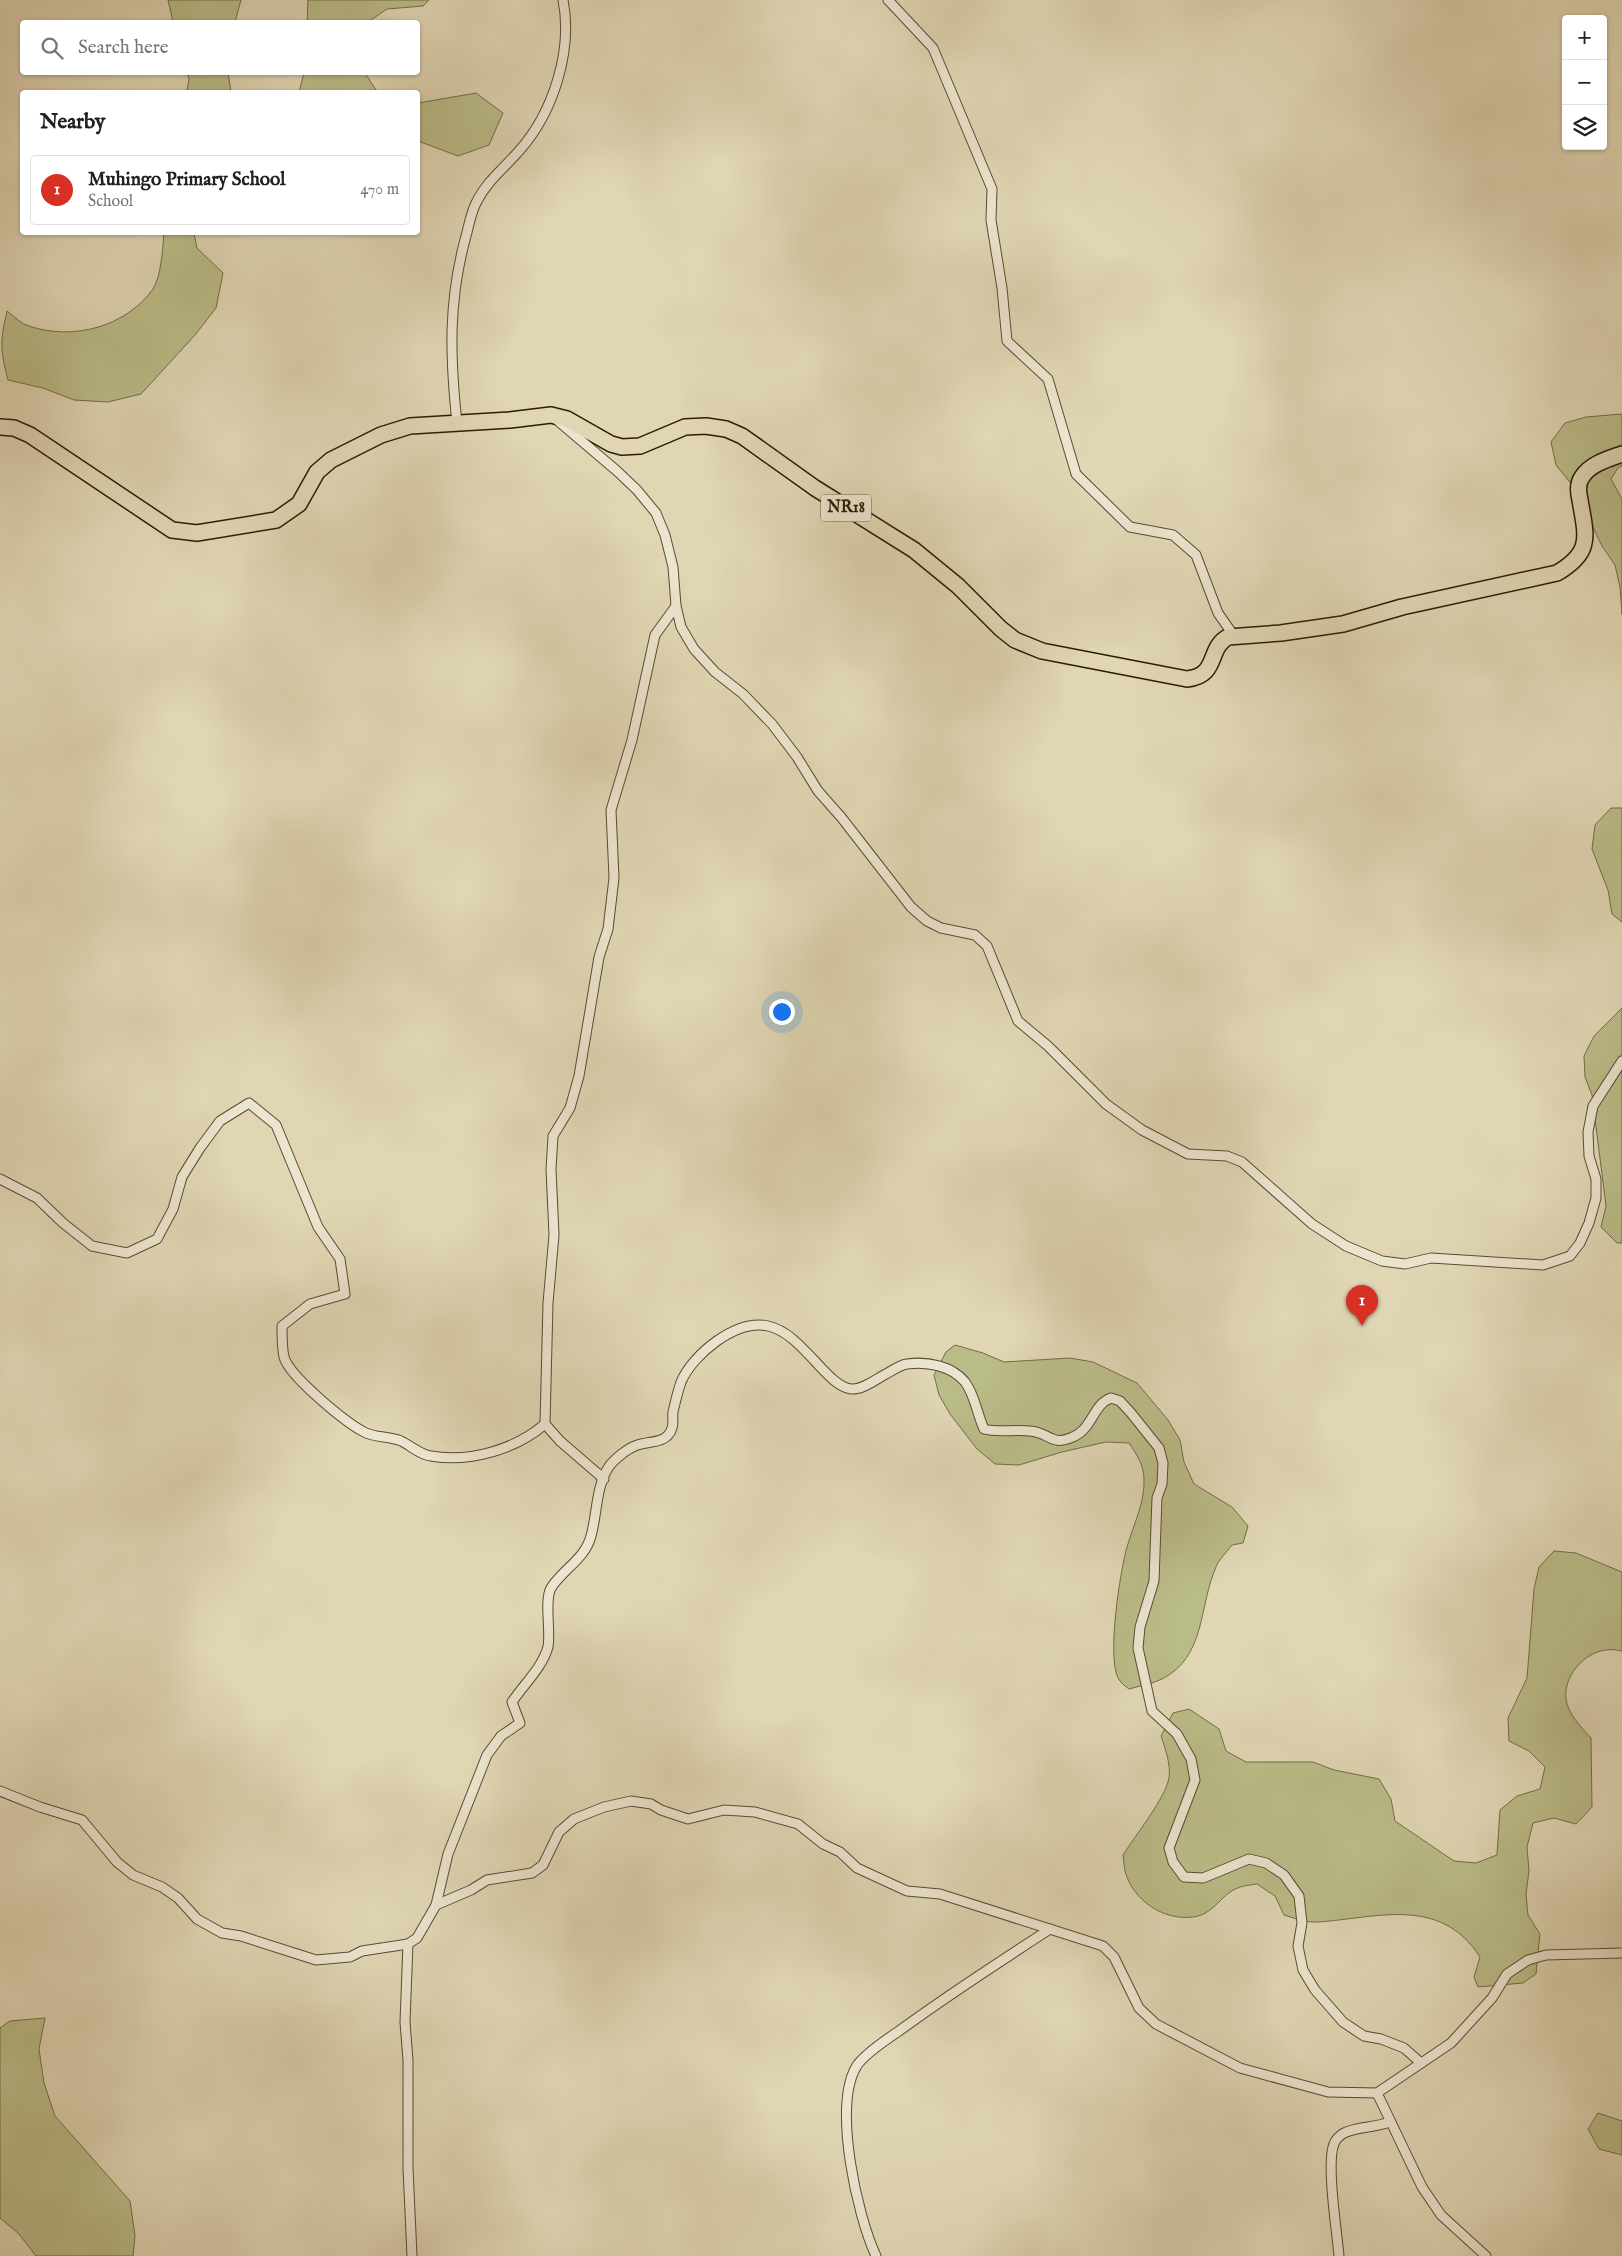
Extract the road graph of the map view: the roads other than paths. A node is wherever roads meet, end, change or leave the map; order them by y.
1 (564, 0) edge
2 (888, 0) edge
3 (551, 415) junction
4 (457, 423) junction
5 (0, 427) edge
6 (1622, 454) edge
7 (676, 606) junction
8 (1234, 636) junction
9 (1622, 1061) edge
10 (0, 1179) edge
11 (545, 1424) junction
12 (604, 1478) junction
13 (0, 1790) edge
14 (436, 1905) junction
15 (1050, 1929) junction
16 (408, 1944) junction
17 (1622, 1953) edge
18 (1420, 2063) junction
19 (1377, 2093) junction
20 (1389, 2122) junction
21 (412, 2256) edge
22 (876, 2256) edge
23 (1339, 2256) edge
24 (1486, 2256) edge

1 - 4 street
2 - 8 street
3 - 4 main road, NR18
3 - 7 street
3 - 8 main road, NR18
4 - 5 main road, NR18
6 - 8 main road
7 - 9 street
7 - 11 street
10 - 11 street
11 - 12 street
12 - 14 street
12 - 18 street
13 - 16 street
14 - 15 street
14 - 16 street
15 - 19 street
15 - 22 street
16 - 21 street
17 - 18 street
18 - 19 street
19 - 20 street
20 - 23 street
20 - 24 street

